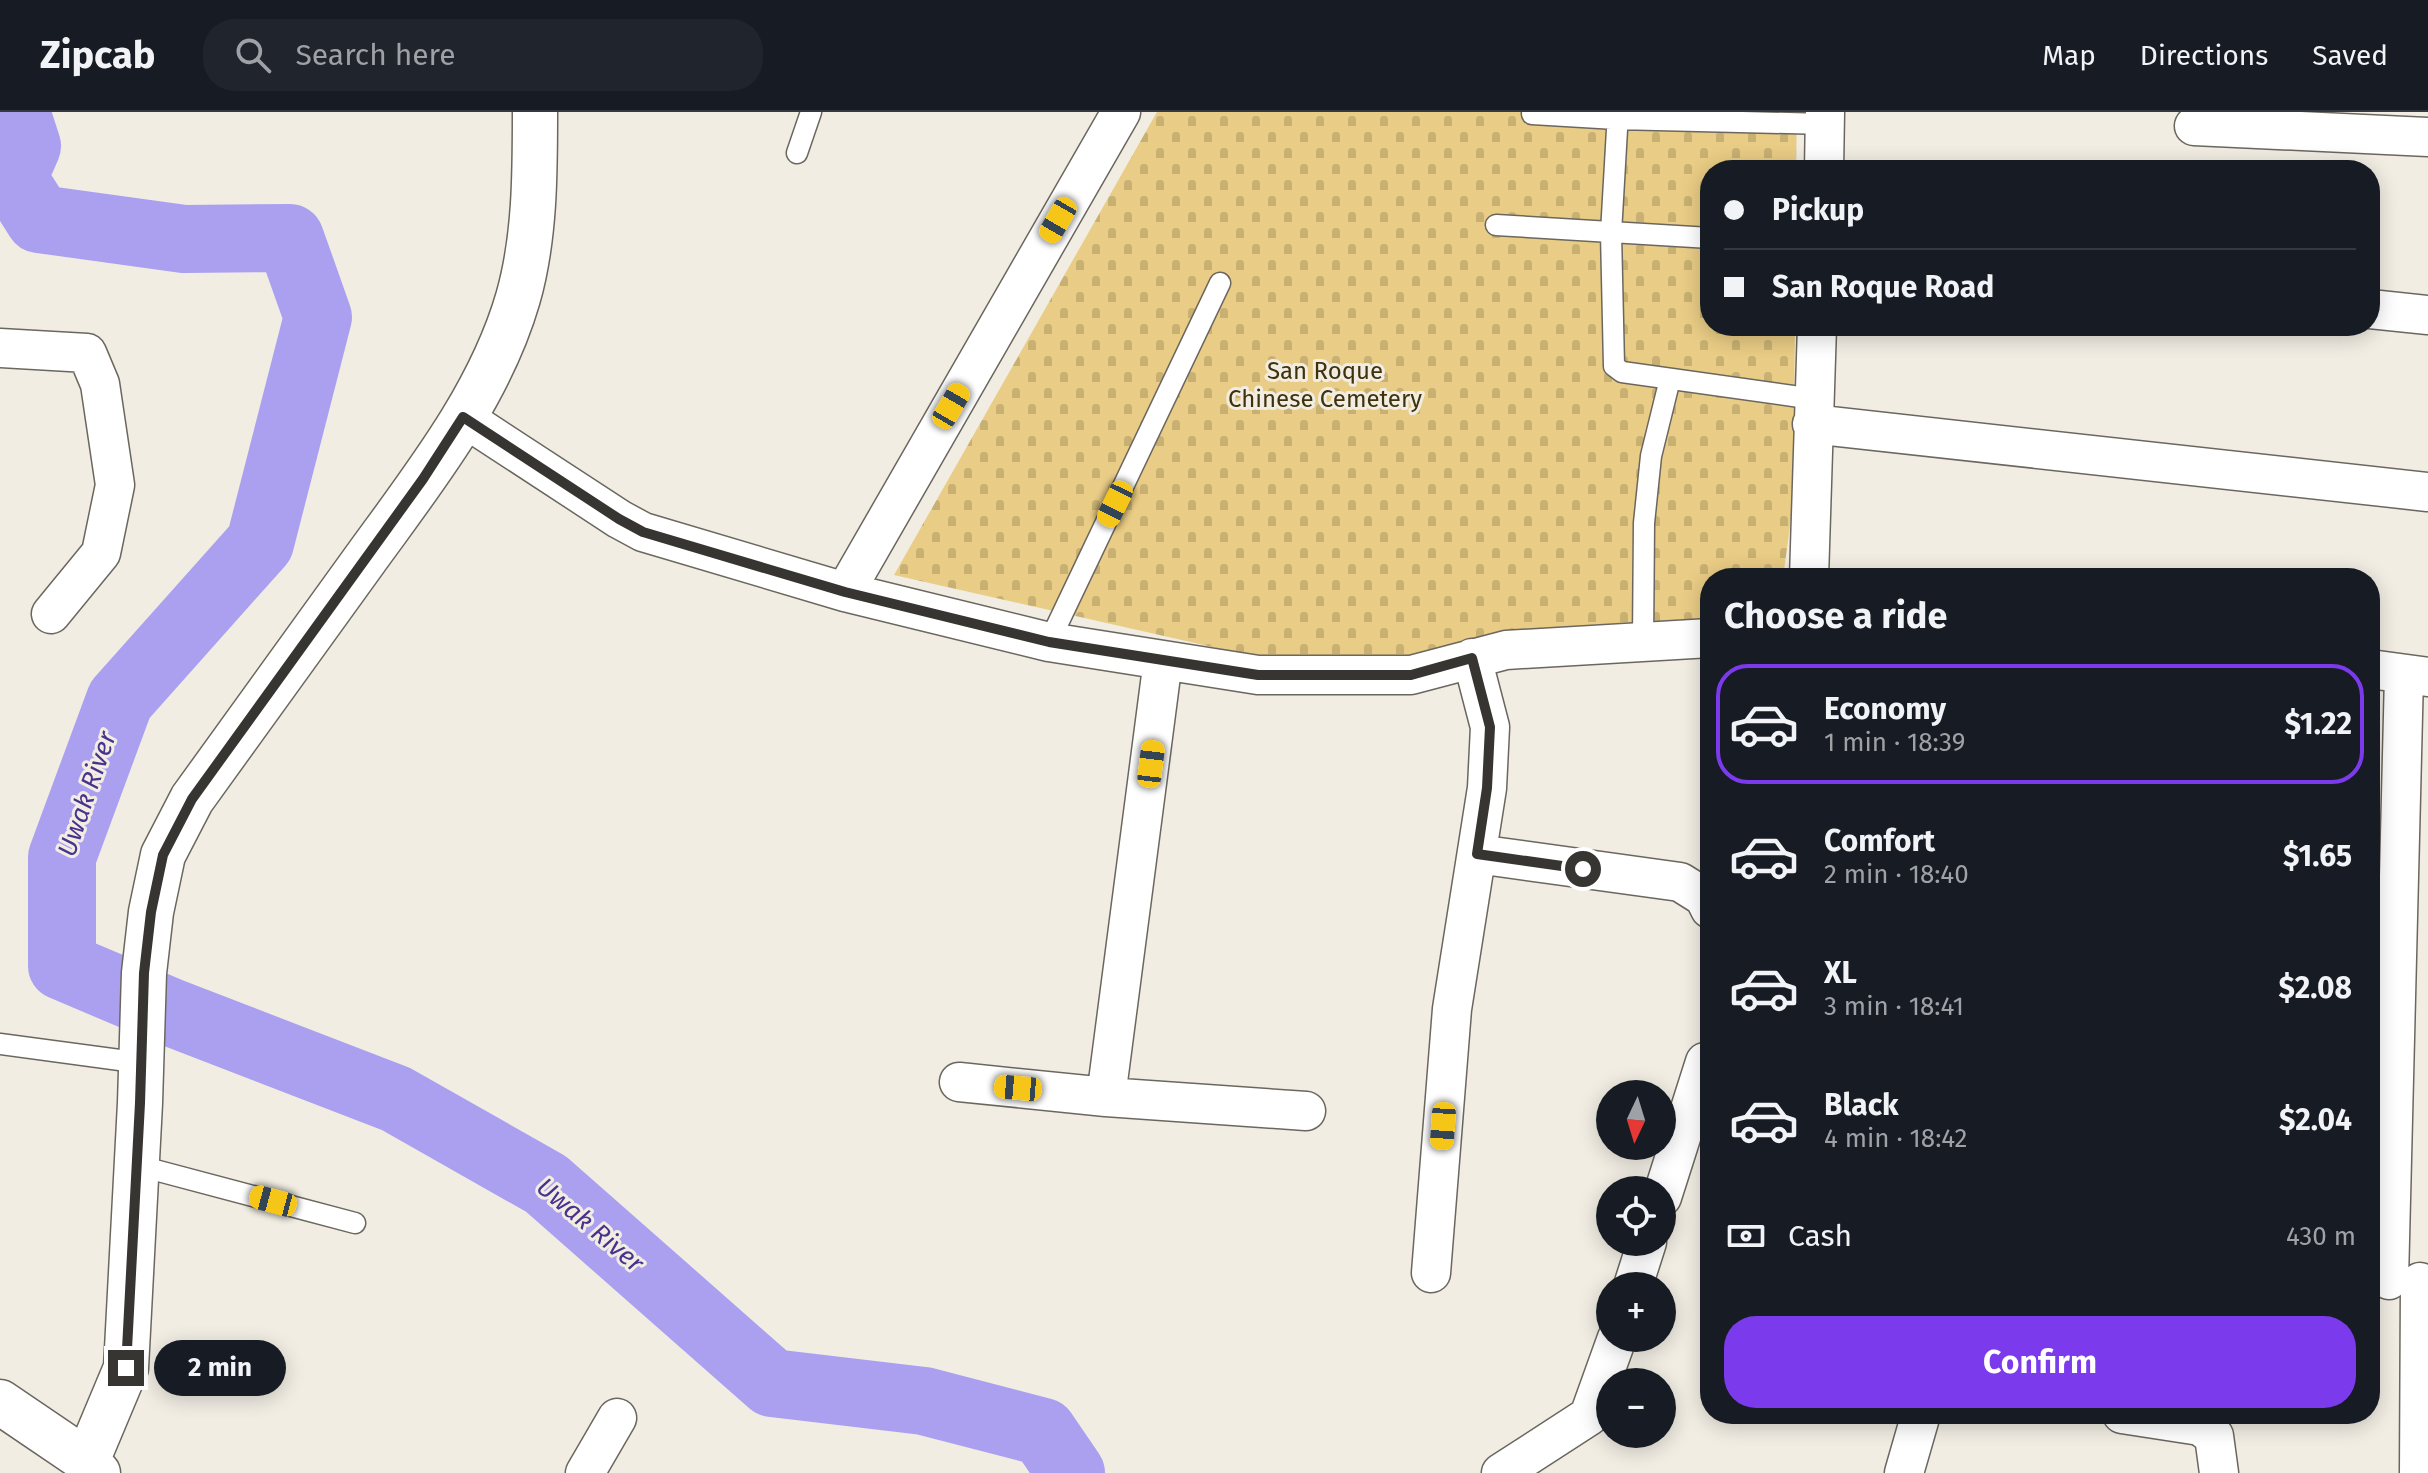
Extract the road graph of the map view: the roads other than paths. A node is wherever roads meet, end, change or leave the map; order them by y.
1 (535, 112) edge
2 (811, 112) edge
3 (1121, 112) edge
4 (1532, 114) edge
5 (1617, 116) edge
6 (1826, 118) edge
7 (2194, 126) dead end
8 (2428, 137) edge
9 (797, 153) dead end
10 (1824, 160) edge
11 (1496, 225) dead end
12 (1611, 233) junction
13 (1700, 237) edge
14 (1220, 283) dead end
15 (2380, 310) edge
16 (2428, 315) edge
17 (1817, 336) edge
18 (0, 348) edge
19 (1670, 379) junction
20 (1813, 412) junction
21 (463, 417) junction
22 (2428, 492) edge
23 (1809, 568) edge
24 (845, 592) junction
25 (51, 614) dead end
26 (1700, 638) edge
27 (1643, 641) junction
28 (1049, 642) junction
29 (1472, 658) junction
30 (1163, 660) junction
31 (2401, 674) edge
32 (1477, 854) junction
33 (1700, 894) edge
34 (0, 1044) edge
35 (143, 1050) junction
36 (1700, 1081) edge
37 (959, 1082) dead end
38 (1106, 1097) junction
39 (1306, 1111) dead end
40 (136, 1165) junction
41 (1669, 1176) edge
42 (355, 1223) dead end
43 (1431, 1273) dead end
44 (2402, 1280) edge
45 (1612, 1352) edge
46 (0, 1402) edge
47 (617, 1418) dead end
48 (1918, 1424) edge
49 (2187, 1424) edge
50 (92, 1467) edge
51 (585, 1473) edge
52 (1501, 1473) edge
53 (1904, 1473) edge
54 (2219, 1473) edge
55 (2419, 1473) edge

1 - 21 main road
2 - 9 lane
3 - 24 street
4 - 5 lane
5 - 6 lane
5 - 12 lane
6 - 10 street
7 - 8 street
11 - 12 lane
12 - 13 lane
12 - 19 lane
14 - 28 lane
15 - 16 street
17 - 20 street
18 - 25 street
19 - 20 lane
19 - 27 lane
20 - 22 street
20 - 23 street
21 - 24 street
21 - 35 main road
24 - 28 street
26 - 27 street
27 - 29 street
28 - 30 street
29 - 30 street
29 - 32 street
30 - 38 street
31 - 44 street
32 - 33 street
32 - 43 street
34 - 35 lane
35 - 40 main road
36 - 41 street
37 - 38 street
38 - 39 street
40 - 42 lane
40 - 50 main road
44 - 55 street
45 - 52 street
46 - 50 main road
47 - 51 street
48 - 53 street
49 - 54 street

